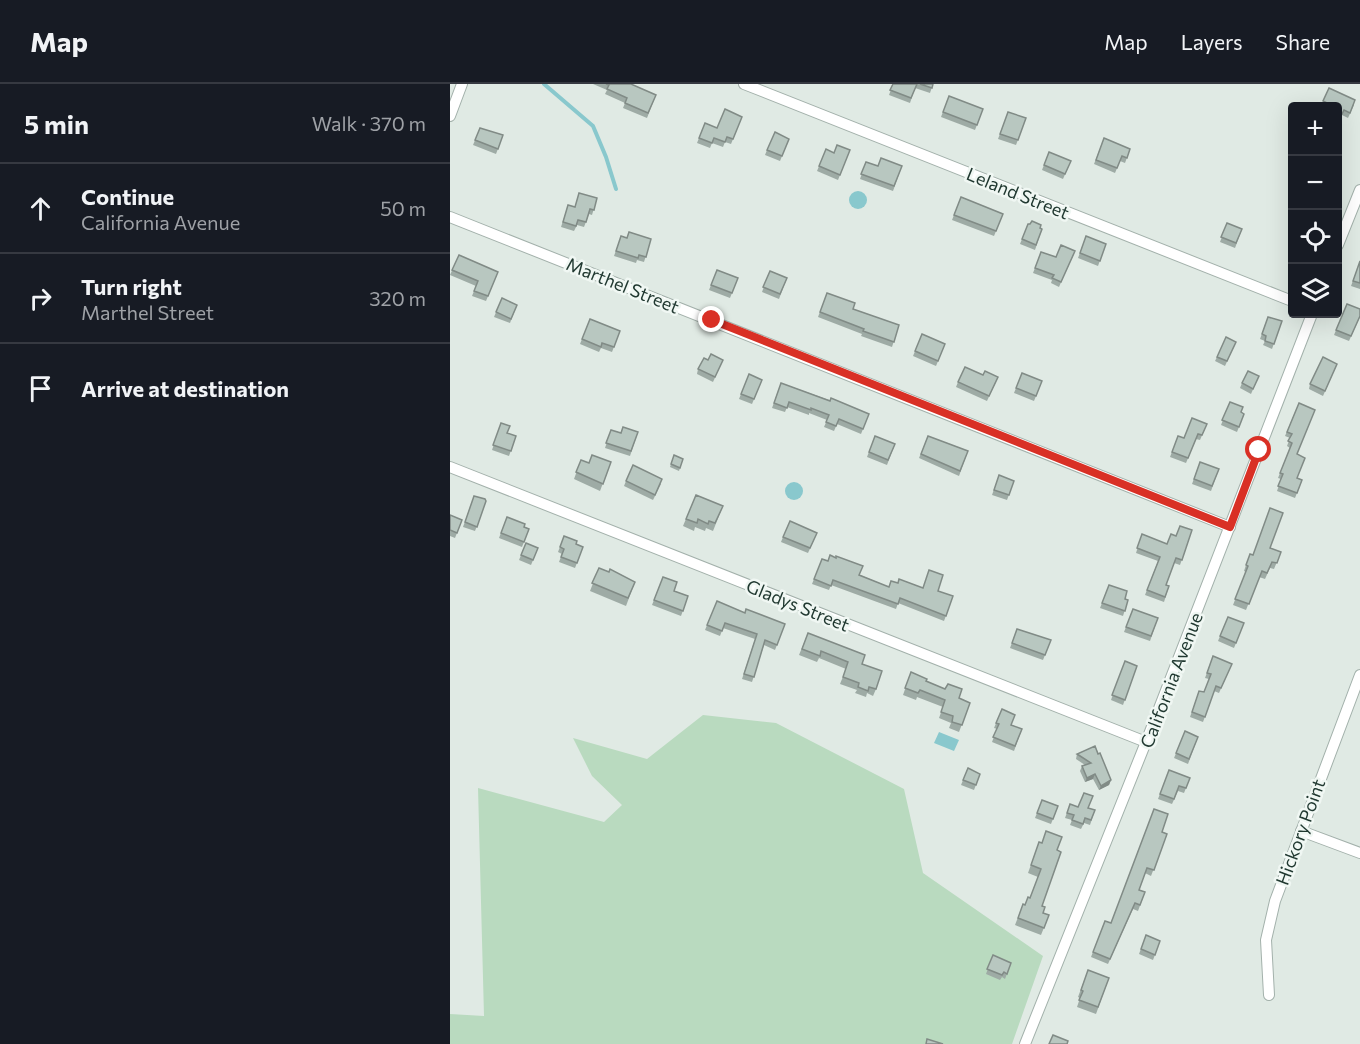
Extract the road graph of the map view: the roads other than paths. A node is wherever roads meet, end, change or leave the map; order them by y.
1 (462, 84) edge
2 (744, 84) edge
3 (450, 116) edge
4 (1360, 190) edge
5 (450, 217) edge
6 (1342, 235) edge
7 (1288, 299) edge
8 (1310, 318) edge
9 (450, 467) edge
10 (1230, 527) junction
11 (1360, 676) edge
12 (1146, 742) junction
13 (1301, 831) junction
14 (1360, 853) edge
15 (1269, 995) dead end
16 (1025, 1044) edge

1 - 3 street
2 - 7 street, Leland Street
4 - 6 street
5 - 10 street, Marthel Street
8 - 10 street, California Avenue
9 - 12 street, Gladys Street
10 - 12 street, California Avenue
11 - 13 street, Hickory Point
12 - 16 street, California Avenue
13 - 14 street
13 - 15 street, Hickory Point

